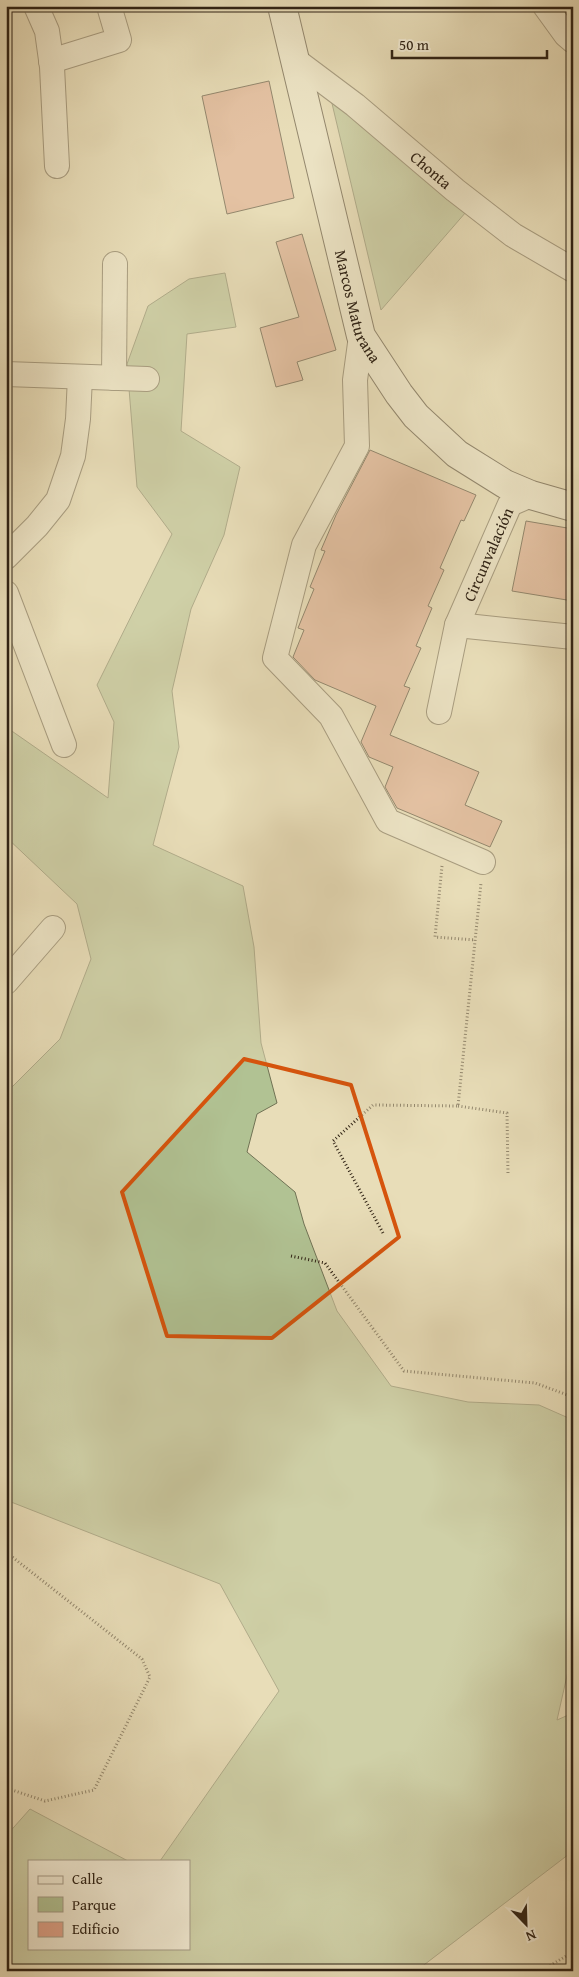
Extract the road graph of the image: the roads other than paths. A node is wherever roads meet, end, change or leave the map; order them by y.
1 (36, 6) edge
2 (109, 6) edge
3 (282, 6) edge
4 (545, 6) edge
5 (573, 41) edge
6 (295, 60) junction
7 (51, 61) junction
8 (57, 166) dead end
9 (115, 264) dead end
10 (573, 270) edge
11 (361, 336) junction
12 (6, 374) edge
13 (80, 377) junction
14 (114, 378) junction
15 (148, 379) dead end
16 (531, 495) junction
17 (573, 507) edge
18 (6, 557) edge
19 (6, 593) edge
20 (457, 625) junction
21 (573, 637) edge
22 (439, 712) dead end
23 (64, 745) dead end
24 (483, 862) road end
25 (53, 928) dead end
26 (6, 982) edge

1 - 7 street
2 - 7 street
3 - 6 street, Marcos Maturana
4 - 5 street
6 - 10 street, Chonta
6 - 11 street, Marcos Maturana
7 - 8 street
9 - 14 street
11 - 16 street, Marcos Maturana
11 - 24 street
12 - 13 street
13 - 14 street
13 - 18 street
14 - 15 street
16 - 17 street, Marcos Maturana
16 - 20 street, Circunvalación
19 - 23 street
20 - 21 street, Circunvalación
20 - 22 street, Circunvalación
25 - 26 street

